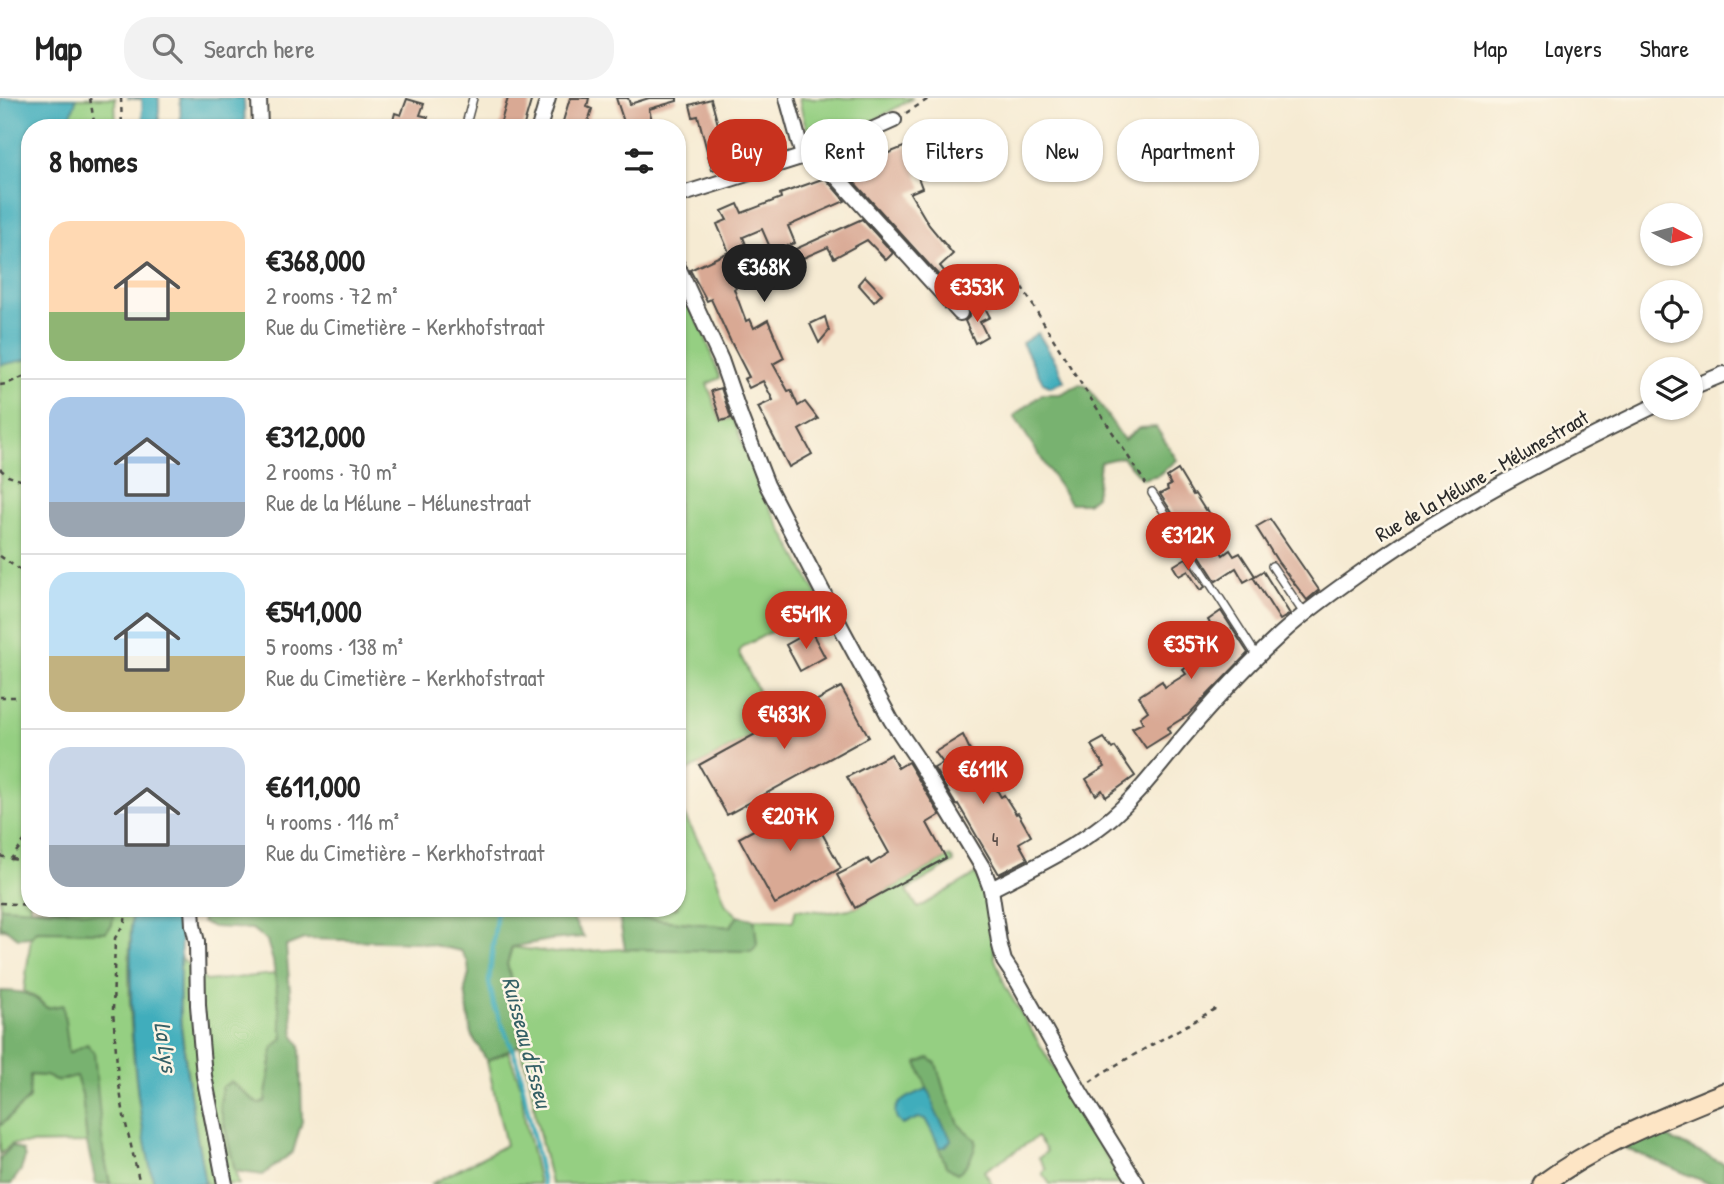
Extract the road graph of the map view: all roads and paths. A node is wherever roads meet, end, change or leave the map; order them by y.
1 (90, 98) edge
2 (121, 98) edge
3 (259, 98) edge
4 (473, 98) edge
5 (548, 98) edge
6 (787, 98) edge
7 (930, 98) edge
8 (94, 119) edge
9 (122, 119) edge
10 (260, 119) edge
11 (467, 119) edge
12 (542, 119) edge
13 (894, 120) joint
14 (888, 123) edge
15 (801, 149) edge
16 (801, 157) edge
17 (841, 182) edge
18 (686, 193) edge
19 (686, 284) edge
20 (960, 313) joint
21 (1724, 374) edge
22 (21, 378) edge
23 (1703, 383) edge
24 (0, 385) edge
25 (1640, 413) edge
26 (0, 468) edge
27 (21, 480) edge
28 (1152, 493) joint
29 (0, 556) edge
30 (1272, 566) dead end
31 (21, 571) edge
32 (1305, 615) junction
33 (1258, 657) junction
34 (0, 697) edge
35 (21, 697) edge
36 (21, 845) edge
37 (0, 856) edge
38 (11, 859) junction
39 (21, 860) edge
40 (991, 889) junction
41 (0, 903) edge
42 (21, 904) edge
43 (125, 917) edge
44 (193, 917) edge
45 (1217, 1008) dead end
46 (1080, 1092) junction
47 (1724, 1093) edge
48 (141, 1184) edge
49 (225, 1184) edge
50 (1137, 1184) edge
51 (1543, 1184) edge

1 - 8 path
2 - 9 path
3 - 10 street
4 - 11 lane
5 - 12 street
6 - 15 street
7 - 13 path
13 - 14 street
16 - 18 street
17 - 20 street
19 - 40 street
20 - 28 path
21 - 23 street
22 - 24 path
25 - 32 street, Rue de la Mélune - Mélunestraat
26 - 27 path
28 - 33 lane
29 - 31 path
30 - 32 lane
32 - 33 street, Rue de la Mélune - Mélunestraat
33 - 40 street, Rue de la Mélune - Mélunestraat
34 - 35 path
36 - 38 path
37 - 38 path
38 - 39 path
40 - 46 street
41 - 42 path
43 - 48 path
44 - 49 street
45 - 46 path
46 - 50 street
47 - 51 street

